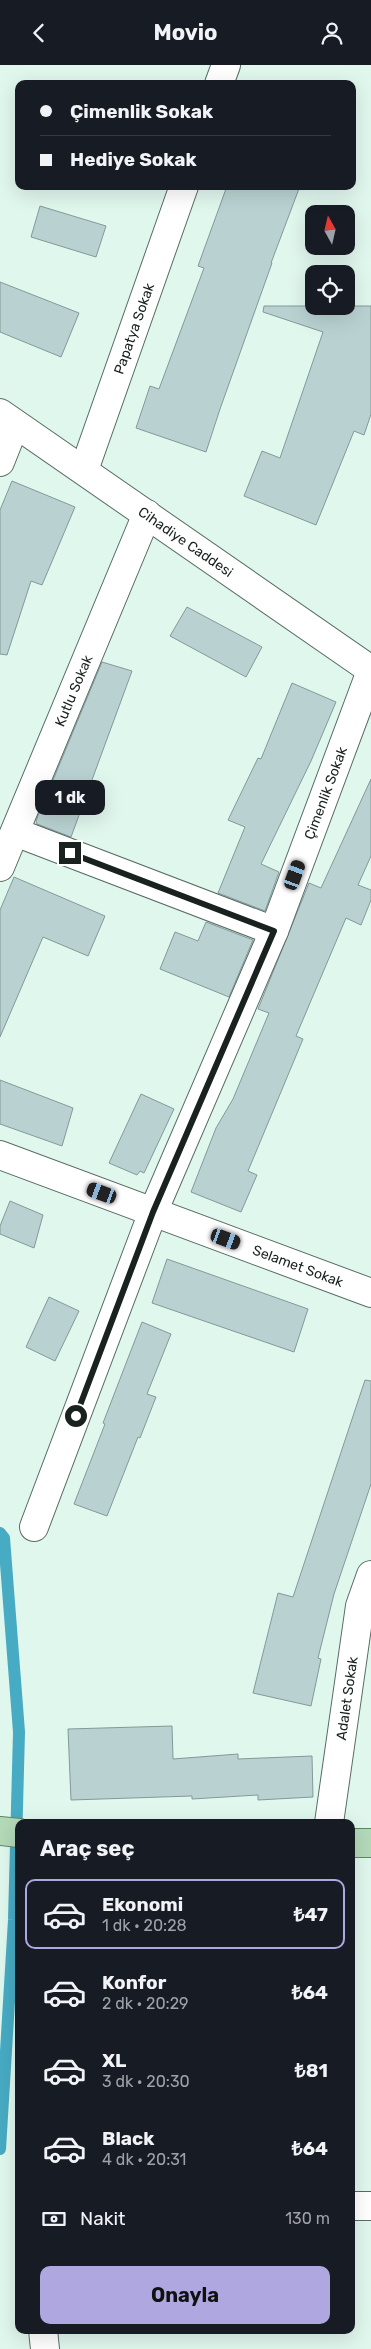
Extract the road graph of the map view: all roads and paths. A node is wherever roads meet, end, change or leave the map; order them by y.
1 (226, 65) edge
2 (221, 80) edge
3 (183, 190) edge
4 (8, 419) edge
5 (0, 462) edge
6 (84, 470) junction
7 (146, 514) junction
8 (371, 670) edge
9 (15, 832) junction
10 (0, 867) edge
11 (274, 931) junction
12 (0, 1155) edge
13 (153, 1212) junction
14 (371, 1293) edge
15 (34, 1527) dead end
16 (371, 1575) edge
17 (331, 1819) edge
18 (0, 1831) edge
19 (15, 1833) edge
20 (355, 1843) edge
21 (371, 1843) edge
22 (371, 2205) edge
23 (355, 2206) edge
24 (43, 2334) edge
25 (45, 2349) edge

1 - 2 street
3 - 6 street, Papatya Sokak
4 - 5 street
4 - 6 street, Cihadiye Caddesi
6 - 7 street, Cihadiye Caddesi
7 - 8 street, Cihadiye Caddesi
7 - 9 street, Kutlu Sokak
8 - 11 street, Çimenlik Sokak
9 - 10 street, Kutlu Sokak
9 - 11 street
11 - 13 street, Çimenlik Sokak
12 - 13 street, Selamet Sokak
13 - 14 street, Selamet Sokak
13 - 15 street, Çimenlik Sokak
16 - 17 street, Adalet Sokak
18 - 19 main road
20 - 21 main road
22 - 23 street
24 - 25 street

